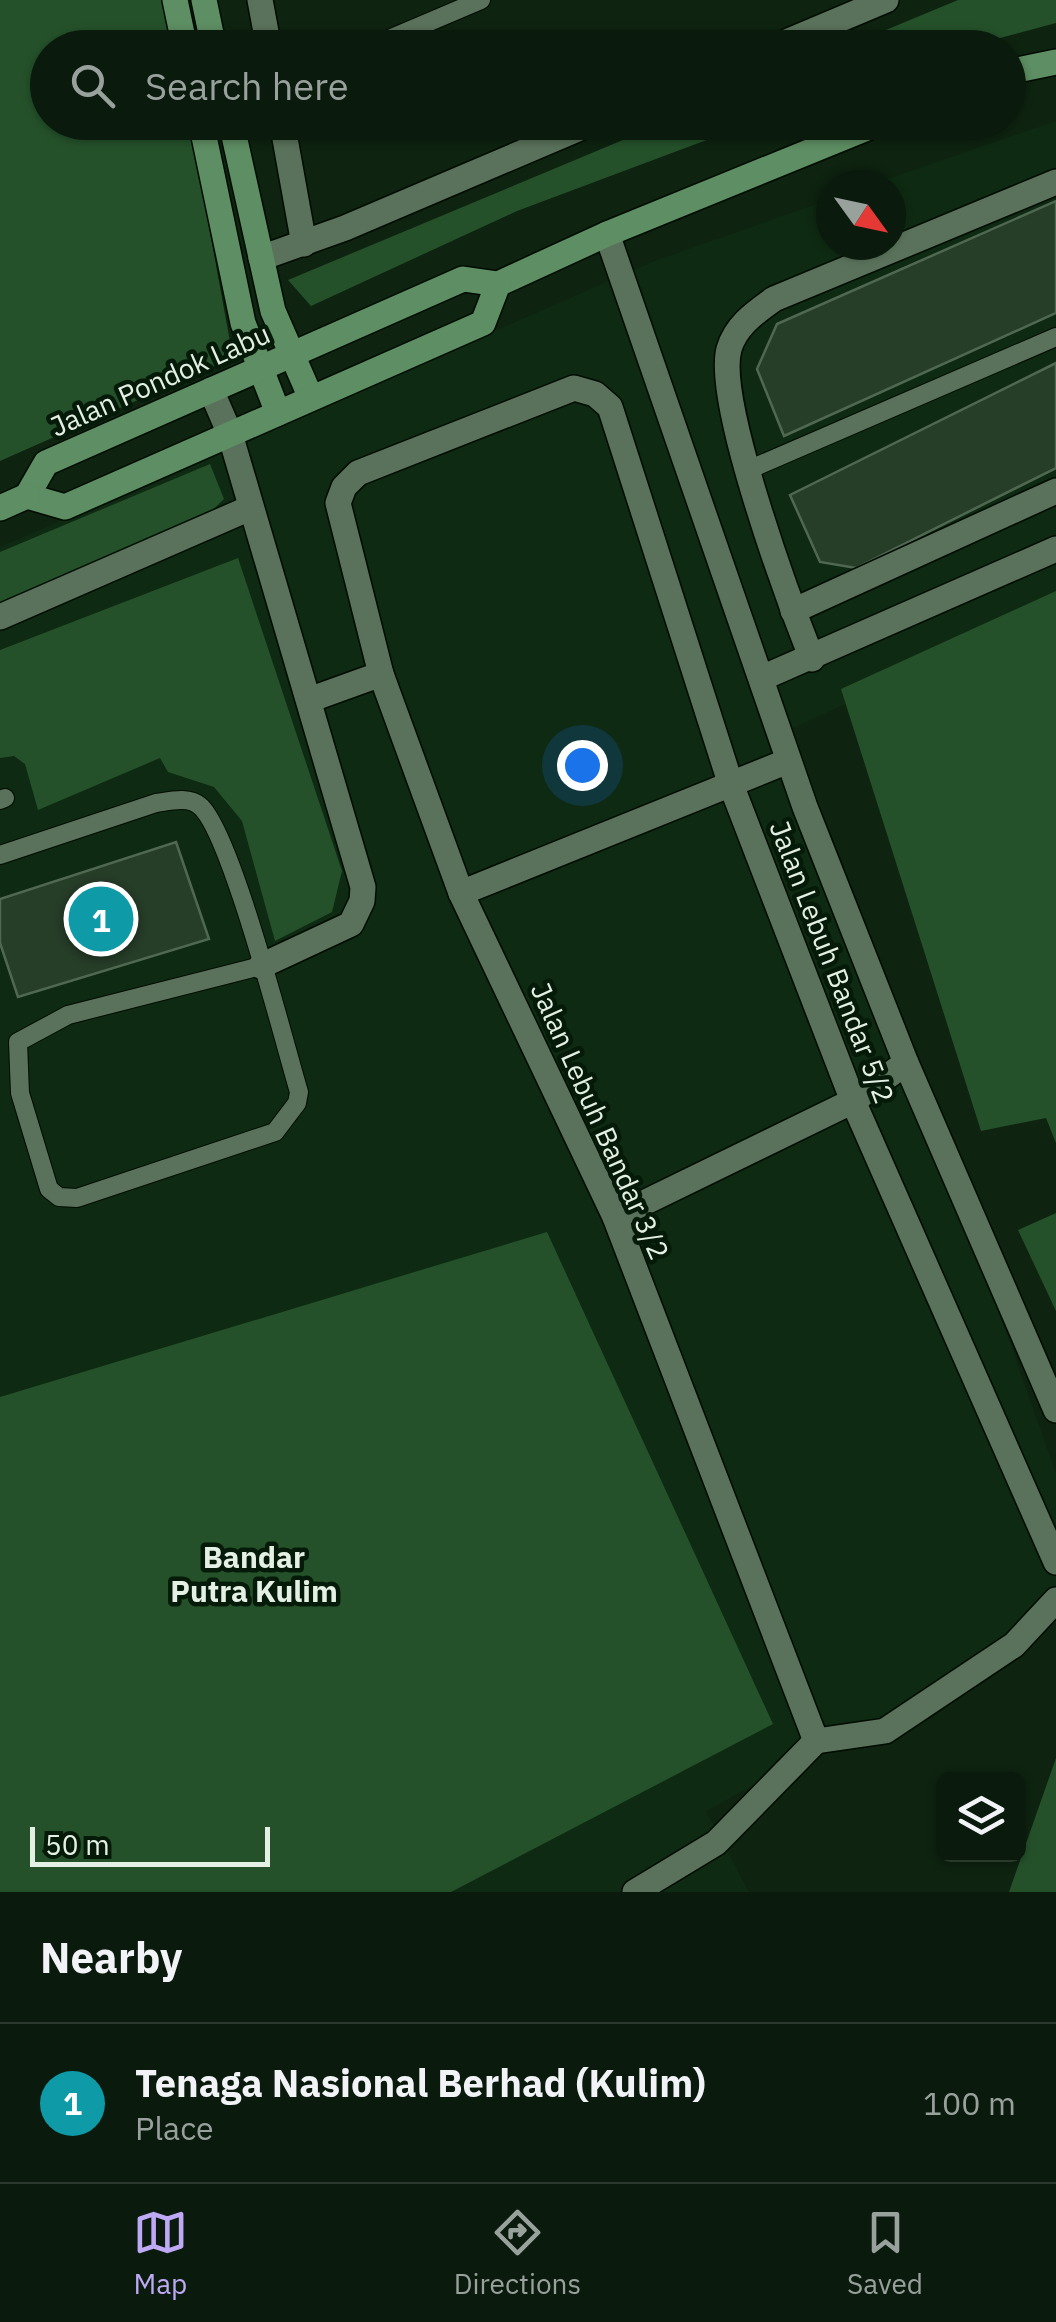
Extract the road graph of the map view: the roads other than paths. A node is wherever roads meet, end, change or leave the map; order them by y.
1 (174, 0) edge
2 (204, 0) edge
3 (260, 0) edge
4 (481, 0) edge
5 (886, 0) edge
6 (181, 30) edge
7 (210, 30) edge
8 (265, 30) edge
9 (410, 30) edge
10 (815, 30) edge
11 (1056, 62) edge
12 (1026, 68) edge
13 (204, 140) edge
14 (235, 140) edge
15 (285, 140) edge
16 (551, 140) edge
17 (838, 140) edge
18 (1056, 182) edge
19 (607, 234) junction
20 (304, 244) junction
21 (261, 258) junction
22 (498, 284) junction
23 (1056, 337) edge
24 (292, 355) junction
25 (259, 369) junction
26 (574, 388) joint
27 (211, 390) junction
28 (311, 398) junction
29 (278, 413) junction
30 (230, 434) junction
31 (748, 470) junction
32 (1056, 490) edge
33 (27, 496) junction
34 (0, 508) edge
35 (250, 508) junction
36 (1056, 549) edge
37 (793, 611) junction
38 (0, 617) edge
39 (812, 659) junction
40 (380, 674) junction
41 (762, 678) junction
42 (308, 700) junction
43 (788, 761) junction
44 (730, 782) junction
45 (0, 855) edge
46 (461, 893) junction
47 (261, 966) junction
48 (906, 1063) junction
49 (853, 1101) junction
50 (615, 1217) junction
51 (1056, 1410) edge
52 (1056, 1562) edge
53 (1056, 1600) edge
54 (816, 1741) junction
55 (635, 1892) edge

1 - 6 main road
2 - 7 main road
3 - 8 street
4 - 9 lane
5 - 10 street
11 - 12 main road
13 - 25 main road
14 - 21 main road
15 - 20 street
16 - 20 street
17 - 19 main road, Jalan Pondok Labu
18 - 31 street
19 - 22 main road, Jalan Pondok Labu
19 - 41 street
20 - 21 street
21 - 24 main road
22 - 24 main road, Jalan Pondok Labu
22 - 28 main road
23 - 31 lane
24 - 25 main road, Jalan Pondok Labu
24 - 28 main road
25 - 27 main road, Jalan Pondok Labu
25 - 29 main road
26 - 40 street, Jalan Lebuh Bandar 3/2
26 - 44 street, Jalan Lebuh Bandar 5/2
27 - 30 street
27 - 33 main road, Jalan Pondok Labu
28 - 29 main road
29 - 30 main road
30 - 33 main road
30 - 35 street
31 - 37 street
32 - 37 street
33 - 34 main road
35 - 38 street
35 - 42 street
36 - 39 street
37 - 39 street
39 - 41 street
40 - 42 street
40 - 46 street, Jalan Lebuh Bandar 3/2
41 - 43 street
42 - 47 street
43 - 44 street
43 - 48 street
44 - 46 street
44 - 49 street, Jalan Lebuh Bandar 5/2
45 - 47 lane
46 - 50 street, Jalan Lebuh Bandar 3/2
47 - 47 lane
48 - 49 street
48 - 51 street
49 - 50 street
49 - 52 street, Jalan Lebuh Bandar 5/2
50 - 54 street, Jalan Lebuh Bandar 3/2
53 - 54 street
54 - 55 street

